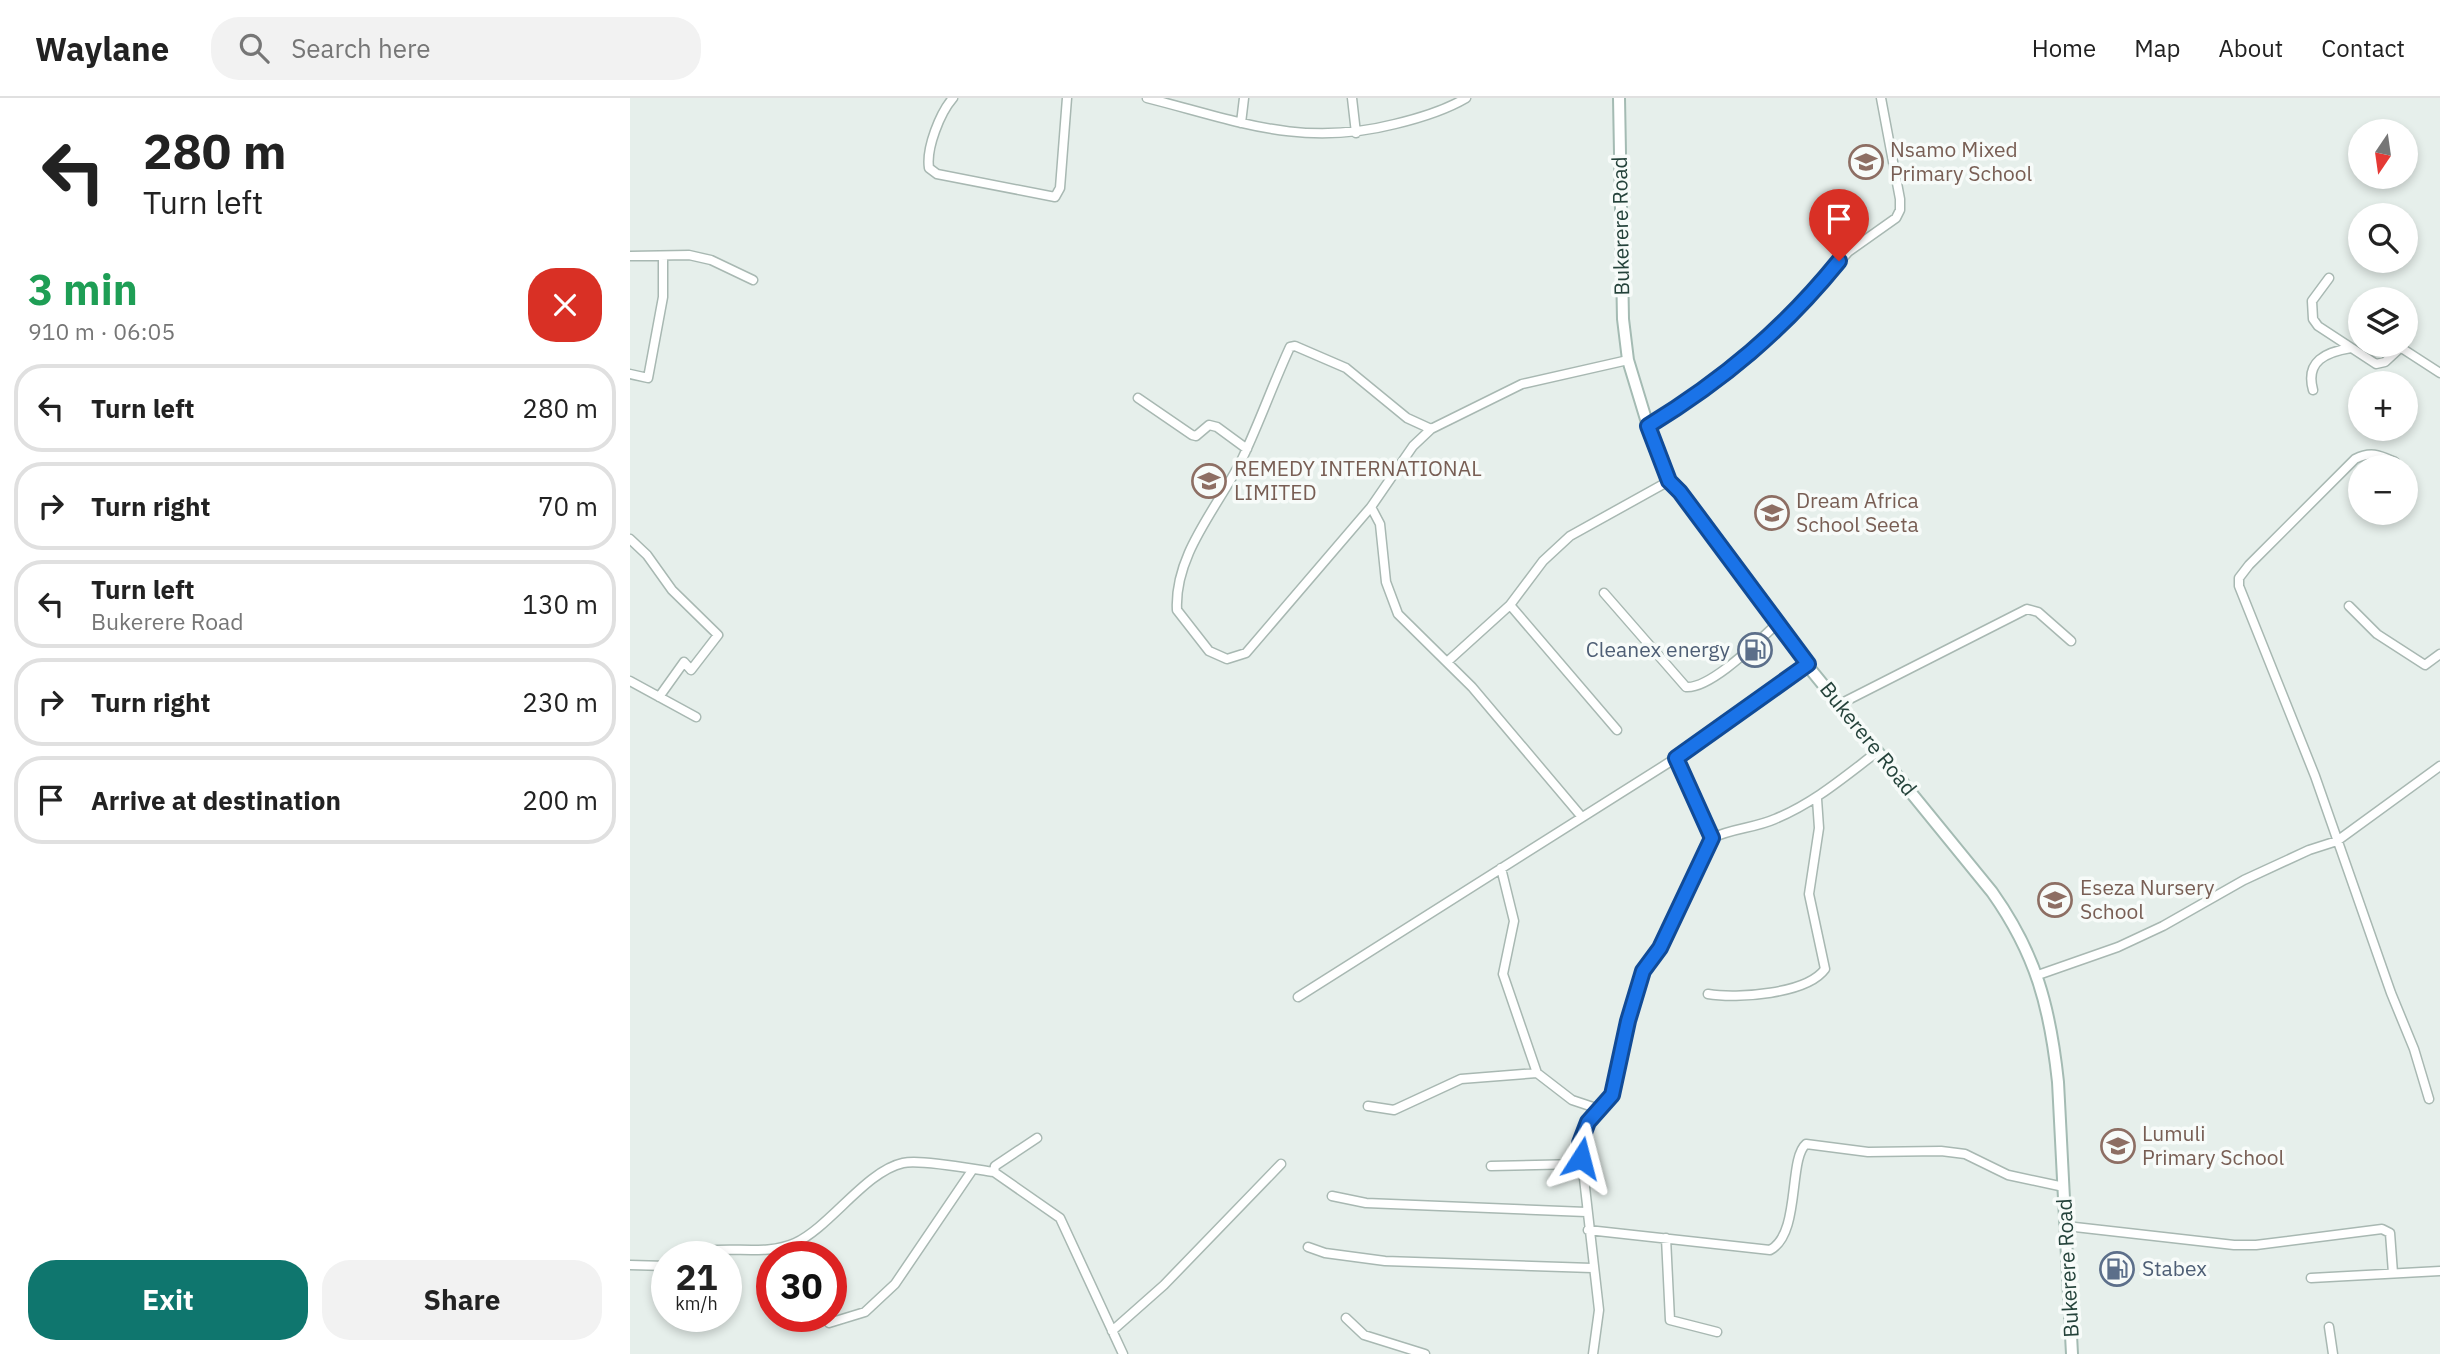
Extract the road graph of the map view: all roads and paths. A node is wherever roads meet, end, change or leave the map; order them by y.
1 (953, 98) edge
2 (1066, 98) edge
3 (1147, 98) edge
4 (1244, 98) edge
5 (1352, 98) edge
6 (1466, 98) edge
7 (1619, 98) edge
8 (1881, 98) edge
9 (1241, 123) junction
10 (1356, 133) junction
11 (630, 256) edge
12 (663, 257) junction
13 (2329, 278) dead end
14 (753, 280) dead end
15 (2348, 346) edge
16 (2348, 349) edge
17 (2365, 357) edge
18 (2390, 357) edge
19 (2415, 357) edge
20 (1628, 360) junction
21 (2440, 373) edge
22 (630, 374) edge
23 (2313, 390) dead end
24 (1138, 398) dead end
25 (1648, 426) junction
26 (1431, 429) junction
27 (1247, 449) junction
28 (2348, 466) edge
29 (1669, 481) junction
30 (1371, 507) junction
31 (630, 539) edge
32 (1604, 593) dead end
33 (1510, 605) junction
34 (2349, 606) dead end
35 (1778, 623) junction
36 (2071, 641) dead end
37 (2440, 654) edge
38 (1447, 662) junction
39 (1808, 664) junction
40 (630, 681) edge
41 (659, 697) junction
42 (1840, 704) junction
43 (696, 717) dead end
44 (1617, 730) dead end
45 (1877, 752) junction
46 (1676, 758) junction
47 (2440, 766) edge
48 (1817, 799) junction
49 (1581, 816) junction
50 (1712, 838) junction
51 (2337, 841) junction
52 (1501, 868) junction
53 (2038, 975) junction
54 (1708, 994) dead end
55 (1298, 997) dead end
56 (1537, 1073) junction
57 (2429, 1099) dead end
58 (1368, 1106) dead end
59 (1599, 1109) junction
60 (1037, 1138) dead end
61 (1281, 1164) dead end
62 (1581, 1164) junction
63 (1491, 1166) dead end
64 (973, 1169) junction
65 (994, 1172) junction
66 (2064, 1187) junction
67 (1332, 1196) dead end
68 (1586, 1212) junction
69 (2066, 1226) junction
70 (1588, 1230) junction
71 (1666, 1238) junction
72 (1308, 1247) dead end
73 (742, 1251) edge
74 (630, 1265) edge
75 (651, 1266) edge
76 (1592, 1268) junction
77 (2440, 1271) edge
78 (2393, 1273) junction
79 (2311, 1278) dead end
80 (847, 1318) edge
81 (1346, 1318) dead end
82 (2329, 1327) dead end
83 (1112, 1331) junction
84 (1717, 1332) dead end
85 (1123, 1354) edge
86 (1424, 1354) edge
87 (1593, 1354) edge
88 (2072, 1354) edge
89 (2333, 1354) edge

1 - 2 street
3 - 9 street
4 - 9 street
5 - 10 street
6 - 10 street
7 - 20 main road, Bukerere Road
8 - 25 street
9 - 10 street
11 - 12 street
12 - 14 street
12 - 22 street
13 - 15 street
16 - 23 street
17 - 18 street
19 - 21 street
20 - 25 main road, Bukerere Road
20 - 26 street
24 - 27 street
25 - 29 main road, Bukerere Road
26 - 27 street
26 - 30 street
27 - 30 street
28 - 51 street
29 - 33 street
29 - 35 main road, Bukerere Road
30 - 38 street
31 - 41 street
32 - 35 street
33 - 38 street
33 - 44 street
34 - 37 street
35 - 39 main road, Bukerere Road
36 - 42 street
38 - 49 street
39 - 42 main road, Bukerere Road
39 - 46 street
40 - 41 street
41 - 43 street
42 - 45 main road, Bukerere Road
45 - 48 street
45 - 53 main road, Bukerere Road
46 - 49 street
46 - 50 street
47 - 51 street
48 - 50 street
48 - 54 street
49 - 52 street
50 - 59 street
51 - 53 street
51 - 57 street
52 - 55 street
52 - 56 street
53 - 66 main road, Bukerere Road
56 - 58 street
56 - 59 street
59 - 62 street
60 - 65 street
61 - 83 street
62 - 63 street
62 - 68 street
64 - 65 street
64 - 73 street
64 - 80 street
65 - 83 street
66 - 69 main road, Bukerere Road
66 - 71 street
67 - 68 street
68 - 70 street
69 - 78 street
69 - 88 main road, Bukerere Road
70 - 71 street
70 - 76 street
71 - 84 street
72 - 76 street
74 - 75 street
76 - 87 street
77 - 78 street
78 - 79 street
81 - 86 street
82 - 89 street
83 - 85 street

